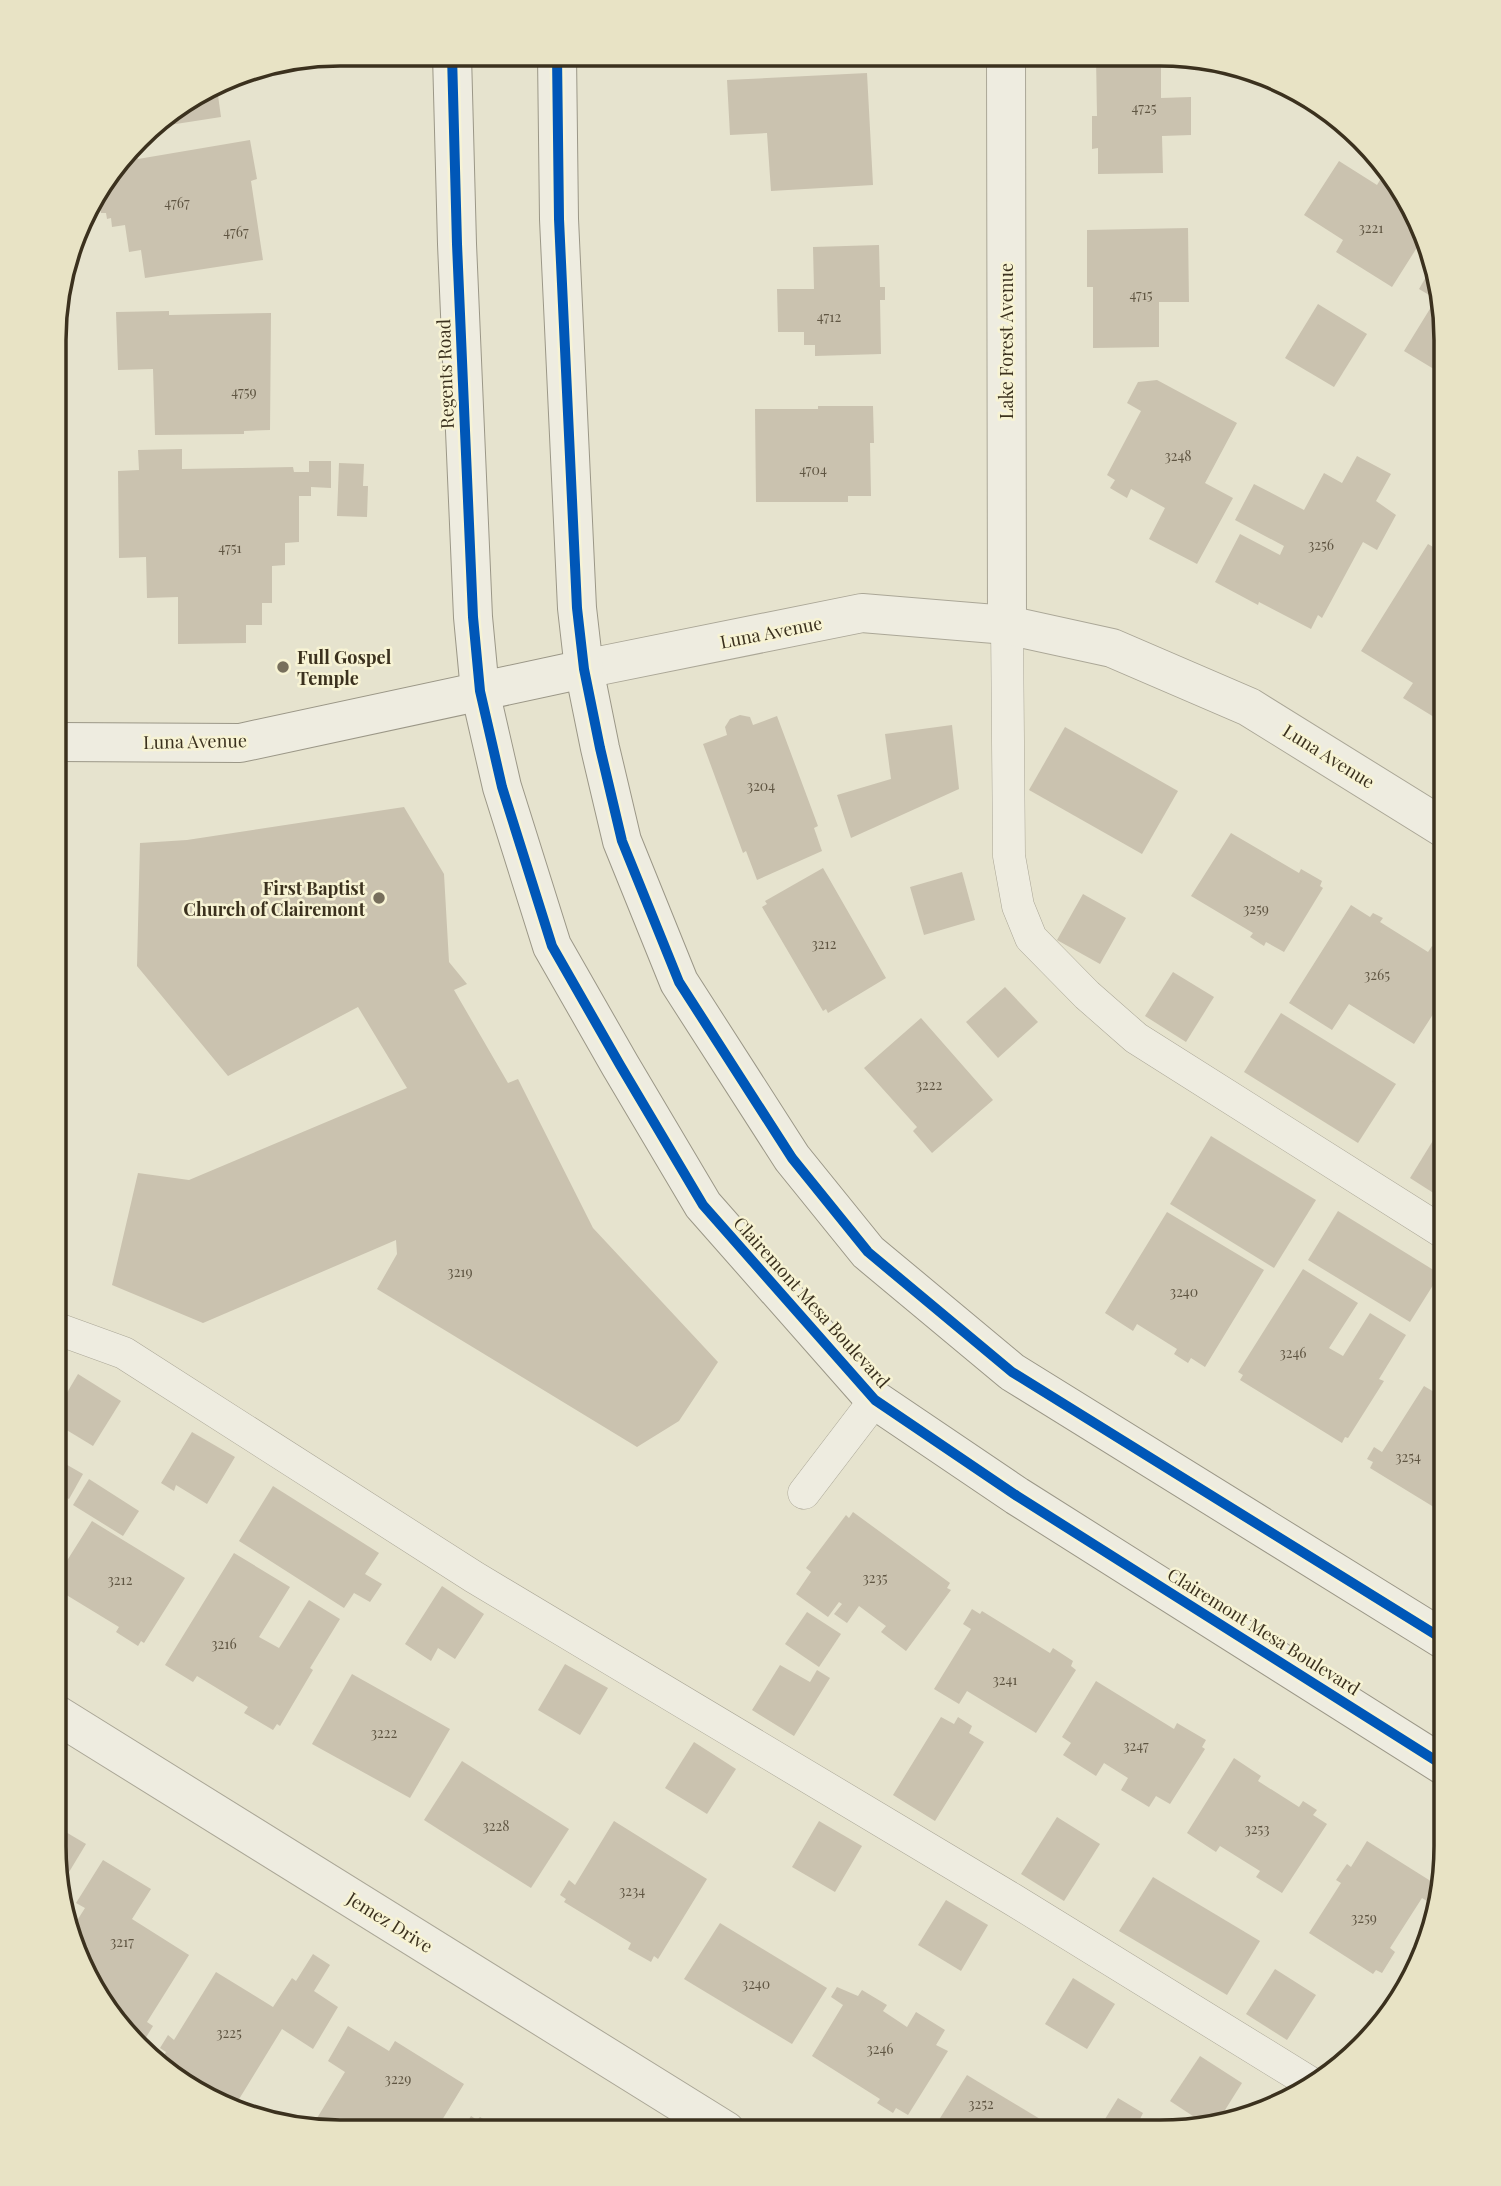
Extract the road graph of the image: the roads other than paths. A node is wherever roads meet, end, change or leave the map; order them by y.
1 (452, 66) edge
2 (557, 66) edge
3 (1006, 66) edge
4 (1007, 625) junction
5 (584, 669) junction
6 (480, 691) junction
7 (66, 742) edge
8 (1434, 822) edge
9 (1434, 1226) edge
10 (66, 1332) edge
11 (875, 1400) junction
12 (804, 1493) dead end
13 (1434, 1634) edge
14 (66, 1720) edge
15 (1434, 1759) edge
16 (1304, 2079) edge
17 (710, 2120) edge

1 - 6 main road, Regents Road
2 - 5 main road
3 - 4 main road, Lake Forest Avenue
4 - 5 main road, Luna Avenue
4 - 8 main road, Luna Avenue
4 - 9 lane
5 - 6 main road, Luna Avenue
5 - 13 main road
6 - 7 main road, Luna Avenue
6 - 11 main road, Clairemont Mesa Boulevard
10 - 16 lane
11 - 12 lane
11 - 15 main road, Clairemont Mesa Boulevard
14 - 17 main road, Jemez Drive

